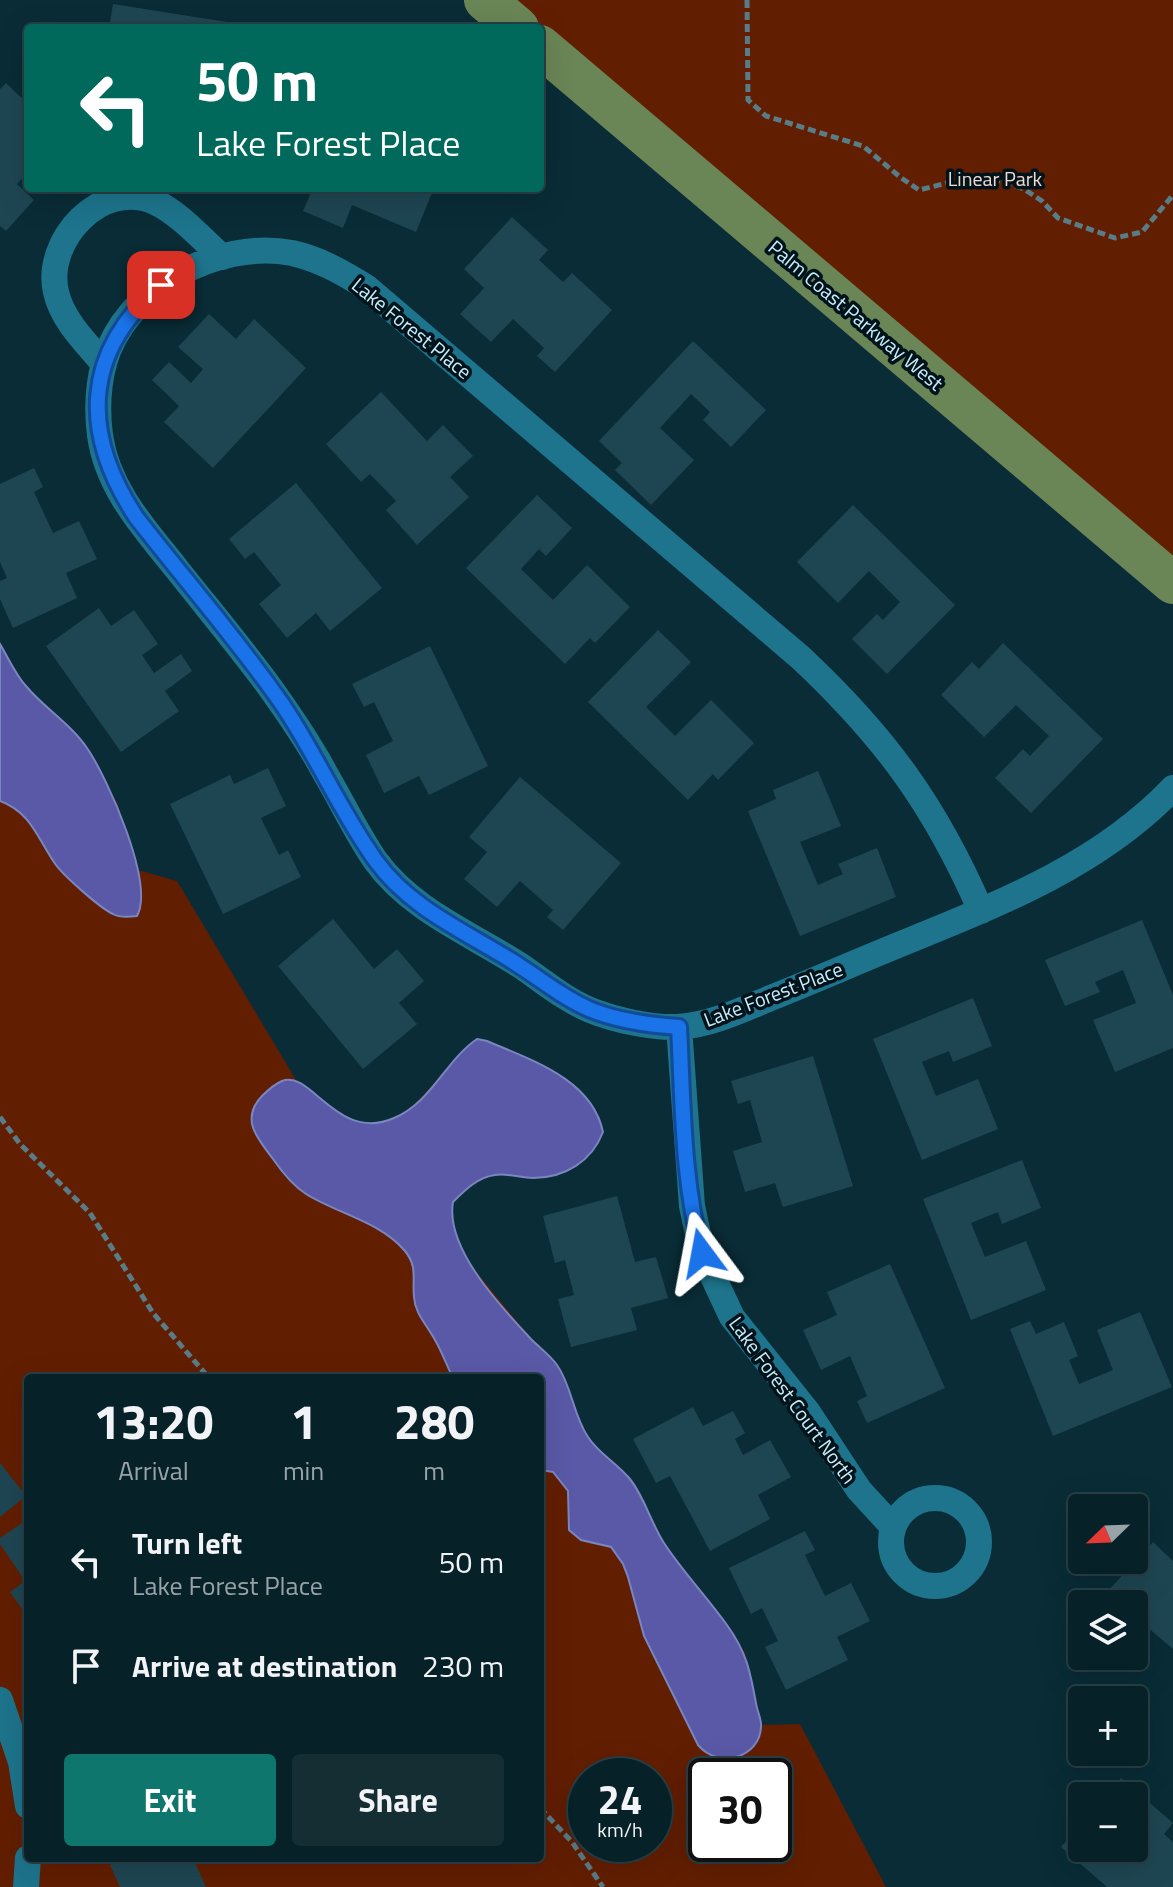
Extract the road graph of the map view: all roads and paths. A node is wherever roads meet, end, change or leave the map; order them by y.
1 (485, 0) edge
2 (747, 0) edge
3 (513, 24) edge
4 (544, 49) edge
5 (1173, 195) edge
6 (222, 257) junction
7 (104, 364) junction
8 (1173, 583) edge
9 (1173, 788) edge
10 (981, 911) junction
11 (679, 1027) junction
12 (0, 1117) edge
13 (206, 1374) edge
14 (893, 1527) dead end
15 (0, 1700) edge
16 (24, 1781) edge
17 (544, 1812) edge
18 (28, 1862) edge
19 (26, 1887) edge
20 (603, 1887) edge

1 - 3 main road
2 - 5 path
4 - 8 main road, Palm Coast Parkway West
6 - 7 street, Lake Forest Place
6 - 7 street
6 - 10 street, Lake Forest Place
7 - 11 street, Lake Forest Place
9 - 10 street
10 - 11 street, Lake Forest Place
11 - 14 street, Lake Forest Court North
12 - 13 path
15 - 16 street
17 - 20 path
18 - 19 street

